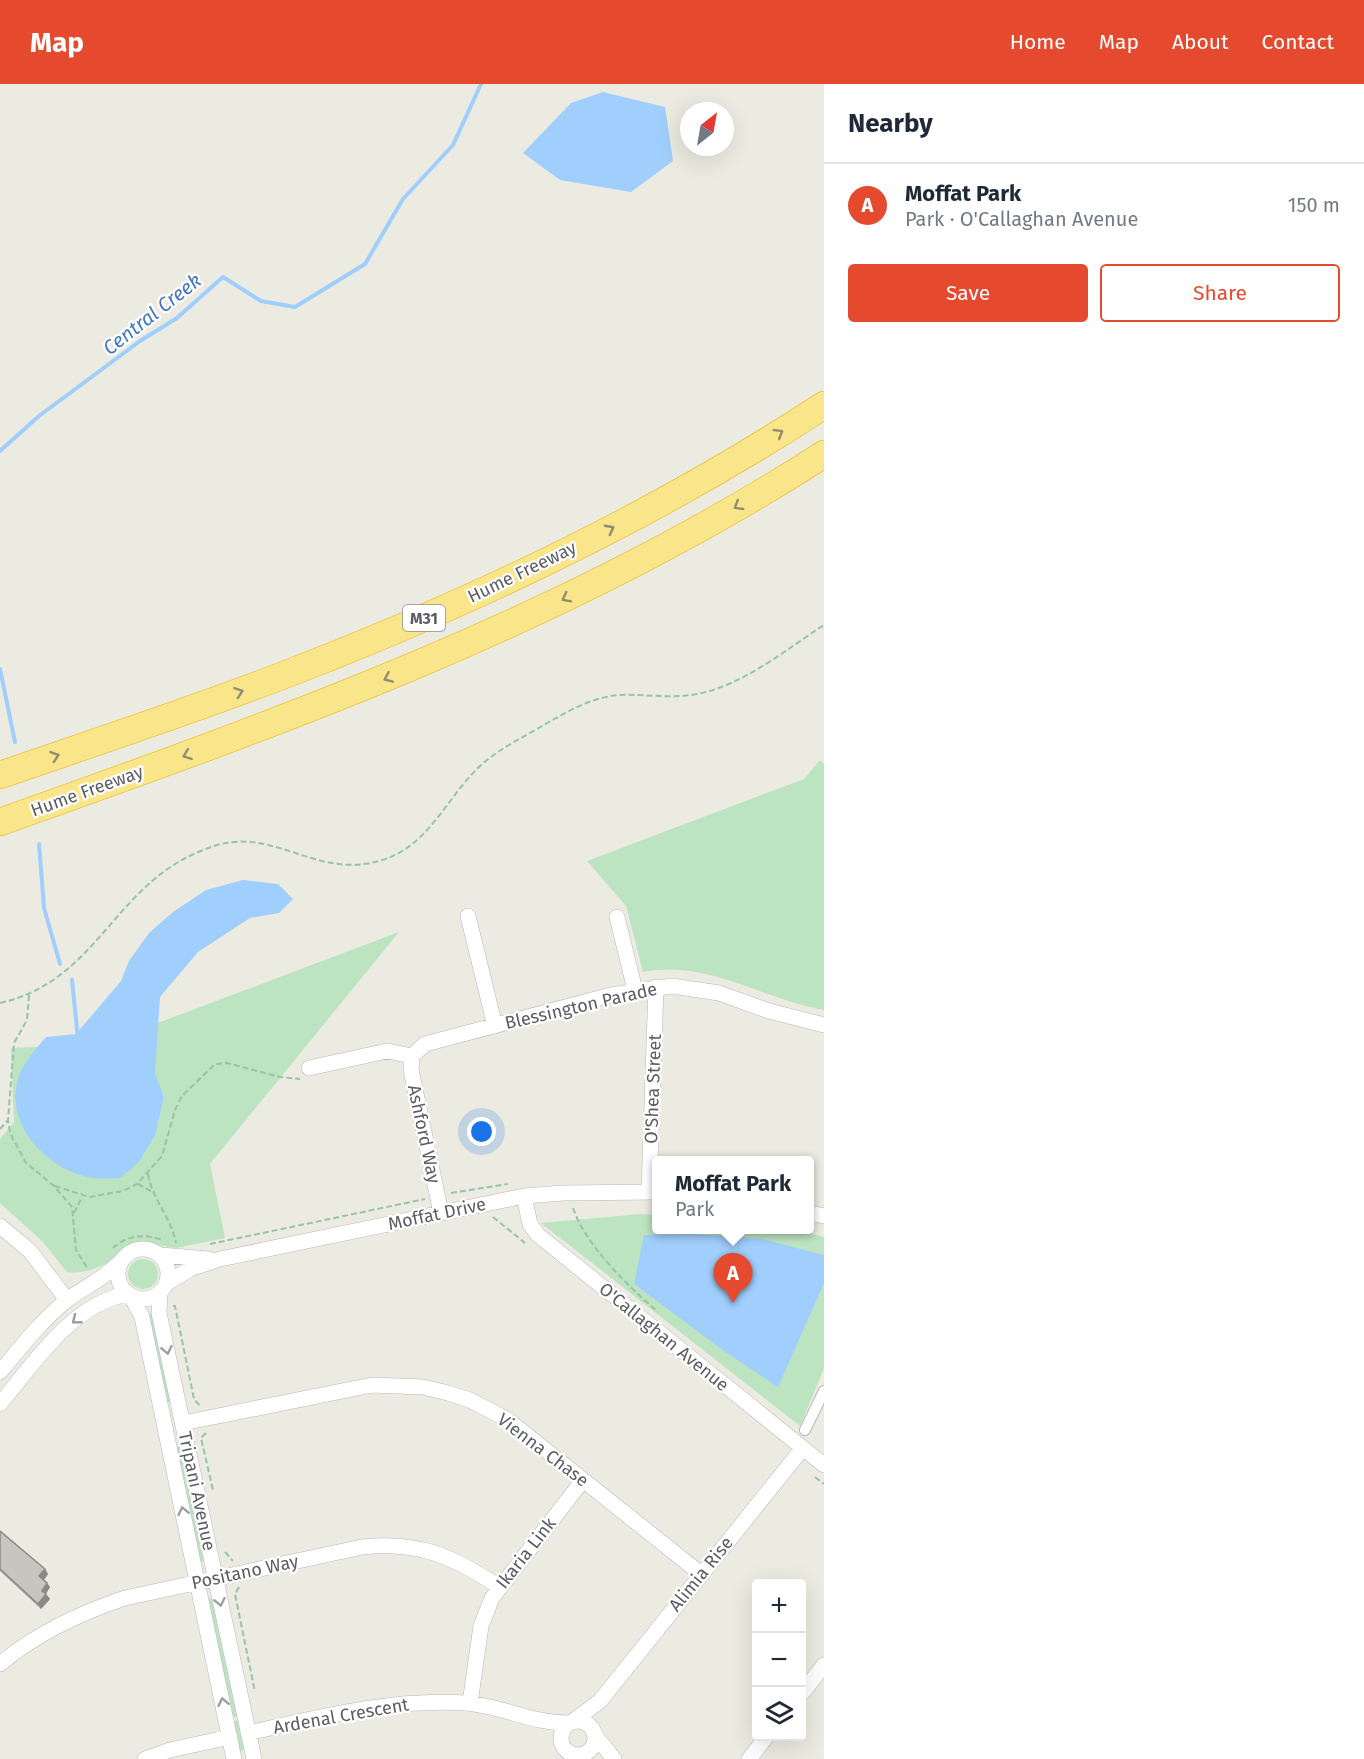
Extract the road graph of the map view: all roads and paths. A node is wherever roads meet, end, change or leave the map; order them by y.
1 (824, 405) edge
2 (824, 454) edge
3 (824, 625) edge
4 (0, 776) edge
5 (0, 822) edge
6 (468, 916) dead end
7 (617, 916) dead end
8 (656, 987) junction
9 (635, 990) junction
10 (0, 1003) edge
11 (824, 1025) edge
12 (495, 1026) junction
13 (412, 1056) junction
14 (307, 1073) joint
15 (8, 1120) dead end
16 (0, 1130) edge
17 (654, 1156) edge
18 (148, 1174) junction
19 (513, 1183) dead end
20 (137, 1184) junction
21 (53, 1185) dead end
22 (151, 1191) junction
23 (652, 1192) edge
24 (571, 1193) junction
25 (524, 1196) junction
26 (82, 1197) junction
27 (437, 1197) junction
28 (74, 1213) dead end
29 (441, 1213) junction
30 (0, 1226) edge
31 (206, 1244) dead end
32 (178, 1251) junction
33 (161, 1255) junction
34 (114, 1258) junction
35 (220, 1259) junction
36 (91, 1266) dead end
37 (87, 1268) dead end
38 (163, 1288) junction
39 (129, 1295) junction
40 (67, 1300) junction
41 (660, 1313) dead end
42 (0, 1372) edge
43 (824, 1391) edge
44 (0, 1404) edge
45 (183, 1423) junction
46 (805, 1430) dead end
47 (803, 1448) junction
48 (824, 1465) edge
49 (583, 1480) junction
50 (700, 1574) junction
51 (215, 1578) junction
52 (198, 1582) junction
53 (498, 1586) junction
54 (0, 1664) edge
55 (824, 1665) edge
56 (806, 1687) edge
57 (600, 1701) junction
58 (470, 1703) junction
59 (540, 1721) junction
60 (571, 1723) junction
61 (248, 1733) junction
62 (594, 1733) junction
63 (230, 1737) junction
64 (763, 1741) edge
65 (561, 1748) edge
66 (579, 1755) edge
67 (145, 1759) edge
68 (234, 1759) edge
69 (254, 1759) edge
70 (613, 1759) edge
71 (748, 1759) edge

4 -> 1 highway, Hume Freeway / M31
2 -> 5 highway, Hume Freeway / M31
3 - 10 path
6 - 12 street
7 - 9 street
8 - 9 street, Blessington Parade
8 - 11 street, Blessington Parade
8 - 17 street, O'Shea Street
9 - 12 street, Blessington Parade
12 - 13 street, Blessington Parade
13 - 14 street
13 - 27 street, Ashford Way
14 - 18 path
15 - 16 path
18 - 20 path
18 - 22 path
19 - 27 path
20 - 22 path
20 - 26 path
21 - 26 path
22 - 32 path
23 - 24 street, Moffat Drive
24 - 25 street, Moffat Drive
24 - 41 path
25 - 29 street, Moffat Drive
25 - 47 street, O'Callaghan Avenue
26 - 28 path
27 - 29 street, Ashford Way
27 - 31 path
29 - 35 street, Moffat Drive
30 - 40 street
32 - 33 street, Moffat Drive
32 - 34 path
32 - 35 street, Moffat Drive
33 - 34 street
33 - 38 street
34 - 39 street
34 - 40 street
35 - 38 street, Moffat Drive
36 - 37 path
38 - 39 street
38 -> 45 street, Tripani Avenue
39 -> 44 street
52 -> 39 street, Tripani Avenue
40 - 42 street
43 - 46 street
45 - 49 street, Vienna Chase
45 - 51 street, Tripani Avenue
47 - 48 street, O'Callaghan Avenue
47 - 50 street, Alimia Rise
49 - 50 street, Vienna Chase
49 - 53 street, Ikaria Link
50 - 57 street, Alimia Rise
51 - 52 street, Positano Way
51 - 53 street, Positano Way
51 -> 61 street, Tripani Avenue
52 - 54 street, Positano Way
63 -> 52 street, Tripani Avenue
53 - 58 street, Ikaria Link
55 - 56 street
57 - 60 street, Alimia Rise
57 - 62 street, Alimia Rise
58 - 59 street, Ardenal Crescent
58 - 61 street, Ardenal Crescent
59 - 60 street, Ardenal Crescent
59 - 65 street
60 - 62 street
60 - 65 street
61 - 69 street, Tripani Avenue
62 - 66 street
62 - 70 street
63 - 67 street
63 - 68 street, Tripani Avenue
64 - 71 street
65 - 66 street
66 - 70 street

